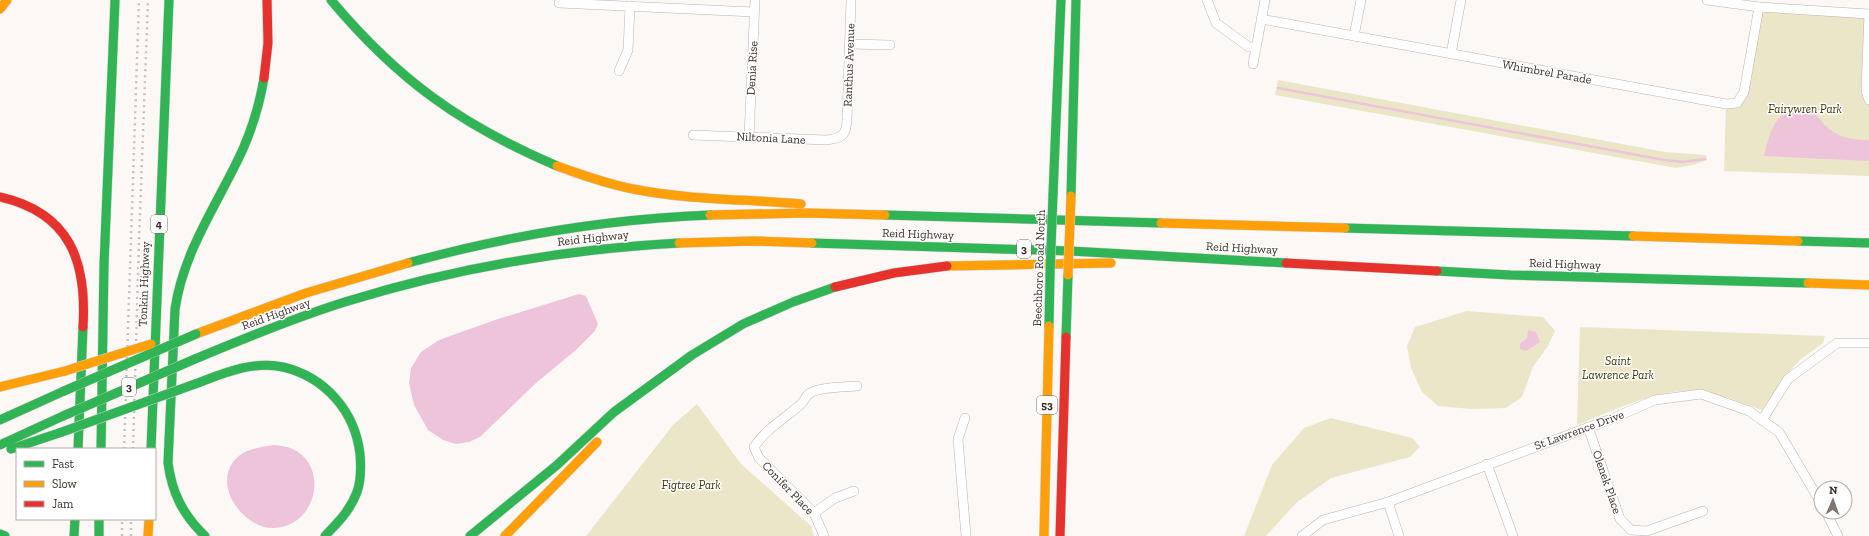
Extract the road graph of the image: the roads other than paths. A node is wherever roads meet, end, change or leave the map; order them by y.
1 (7, 0) edge
2 (115, 0) edge
3 (169, 0) edge
4 (267, 0) edge
5 (331, 0) edge
6 (755, 0) edge
7 (851, 0) edge
8 (1061, 0) edge
9 (1076, 0) edge
10 (1207, 0) edge
11 (1265, 0) edge
12 (1361, 0) edge
13 (1460, 0) edge
14 (1707, 0) edge
15 (559, 3) dead end
16 (1802, 5) edge
17 (630, 6) junction
18 (1759, 7) junction
19 (0, 9) edge
20 (754, 12) junction
21 (1869, 14) edge
22 (1261, 18) junction
23 (1354, 36) junction
24 (850, 44) junction
25 (890, 45) dead end
26 (1256, 47) junction
27 (1450, 54) junction
28 (1253, 64) dead end
29 (619, 71) dead end
30 (1869, 100) edge
31 (846, 131) joint
32 (693, 135) dead end
33 (749, 137) junction
34 (0, 197) edge
35 (980, 219) junction
36 (1869, 243) edge
37 (1416, 269) junction
38 (1869, 285) edge
39 (196, 332) junction
40 (1869, 343) edge
41 (654, 383) junction
42 (857, 386) dead end
43 (0, 387) edge
44 (965, 418) dead end
45 (0, 420) edge
46 (1762, 420) junction
47 (1588, 427) junction
48 (0, 444) edge
49 (78, 448) edge
50 (100, 448) edge
51 (151, 448) edge
52 (0, 452) edge
53 (1487, 464) junction
54 (1813, 489) edge
55 (854, 491) dead end
56 (1388, 502) junction
57 (1704, 511) dead end
58 (814, 513) junction
59 (75, 520) edge
60 (99, 520) edge
61 (149, 520) edge
62 (1830, 520) edge
63 (0, 534) edge
64 (5, 536) edge
65 (74, 536) edge
66 (99, 536) edge
67 (148, 536) edge
68 (205, 536) edge
69 (325, 536) edge
70 (470, 536) edge
71 (505, 536) edge
72 (824, 536) edge
73 (966, 536) edge
74 (1044, 536) edge
75 (1060, 536) edge
76 (1302, 536) edge
77 (1398, 536) edge
78 (1513, 536) edge
79 (1838, 536) edge

1 - 19 main road
2 - 50 main road
3 - 51 main road, Tonkin Highway / 4
4 - 68 main road
5 - 35 main road
6 - 20 street, Denia Rise
7 - 24 street, Ranthus Avenue
8 - 74 main road, Beechboro Road North / 53, bridge
9 - 75 main road, 53, bridge
10 - 26 street
11 - 22 street
12 - 23 street
13 - 27 street
14 - 18 street
15 - 17 street
16 - 18 street
16 - 21 street
17 - 20 street
17 - 29 street
18 - 27 street, Whimbrel Parade
20 - 33 street, Denia Rise
21 - 30 street
22 - 23 street, Whimbrel Parade
22 - 26 street
23 - 27 street, Whimbrel Parade
24 - 25 street
24 - 31 street, Ranthus Avenue
26 - 28 street
31 - 33 street, Niltonia Lane
32 - 33 street, Niltonia Lane
34 - 49 main road
35 - 36 main road, Reid Highway
35 - 39 main road, Reid Highway
37 - 38 main road, Reid Highway / 3
37 - 41 main road
37 - 48 main road, Reid Highway / 3, bridge
39 - 43 main road, bridge
39 - 45 main road, 3, bridge
40 - 46 street
41 - 70 main road
41 - 71 main road
42 - 58 street, Conifer Place
44 - 73 street
46 - 47 street, St Lawrence Drive
46 - 54 street, St Lawrence Drive
47 - 53 street, St Lawrence Drive
47 - 57 street, Olenek Place
52 - 69 main road, bridge
53 - 56 street, St Lawrence Drive
53 - 78 street
55 - 58 street
56 - 76 street, St Lawrence Drive
56 - 77 street
58 - 72 street, Conifer Place
59 - 65 main road
60 - 66 main road
61 - 67 main road
62 - 79 street
63 - 64 main road

